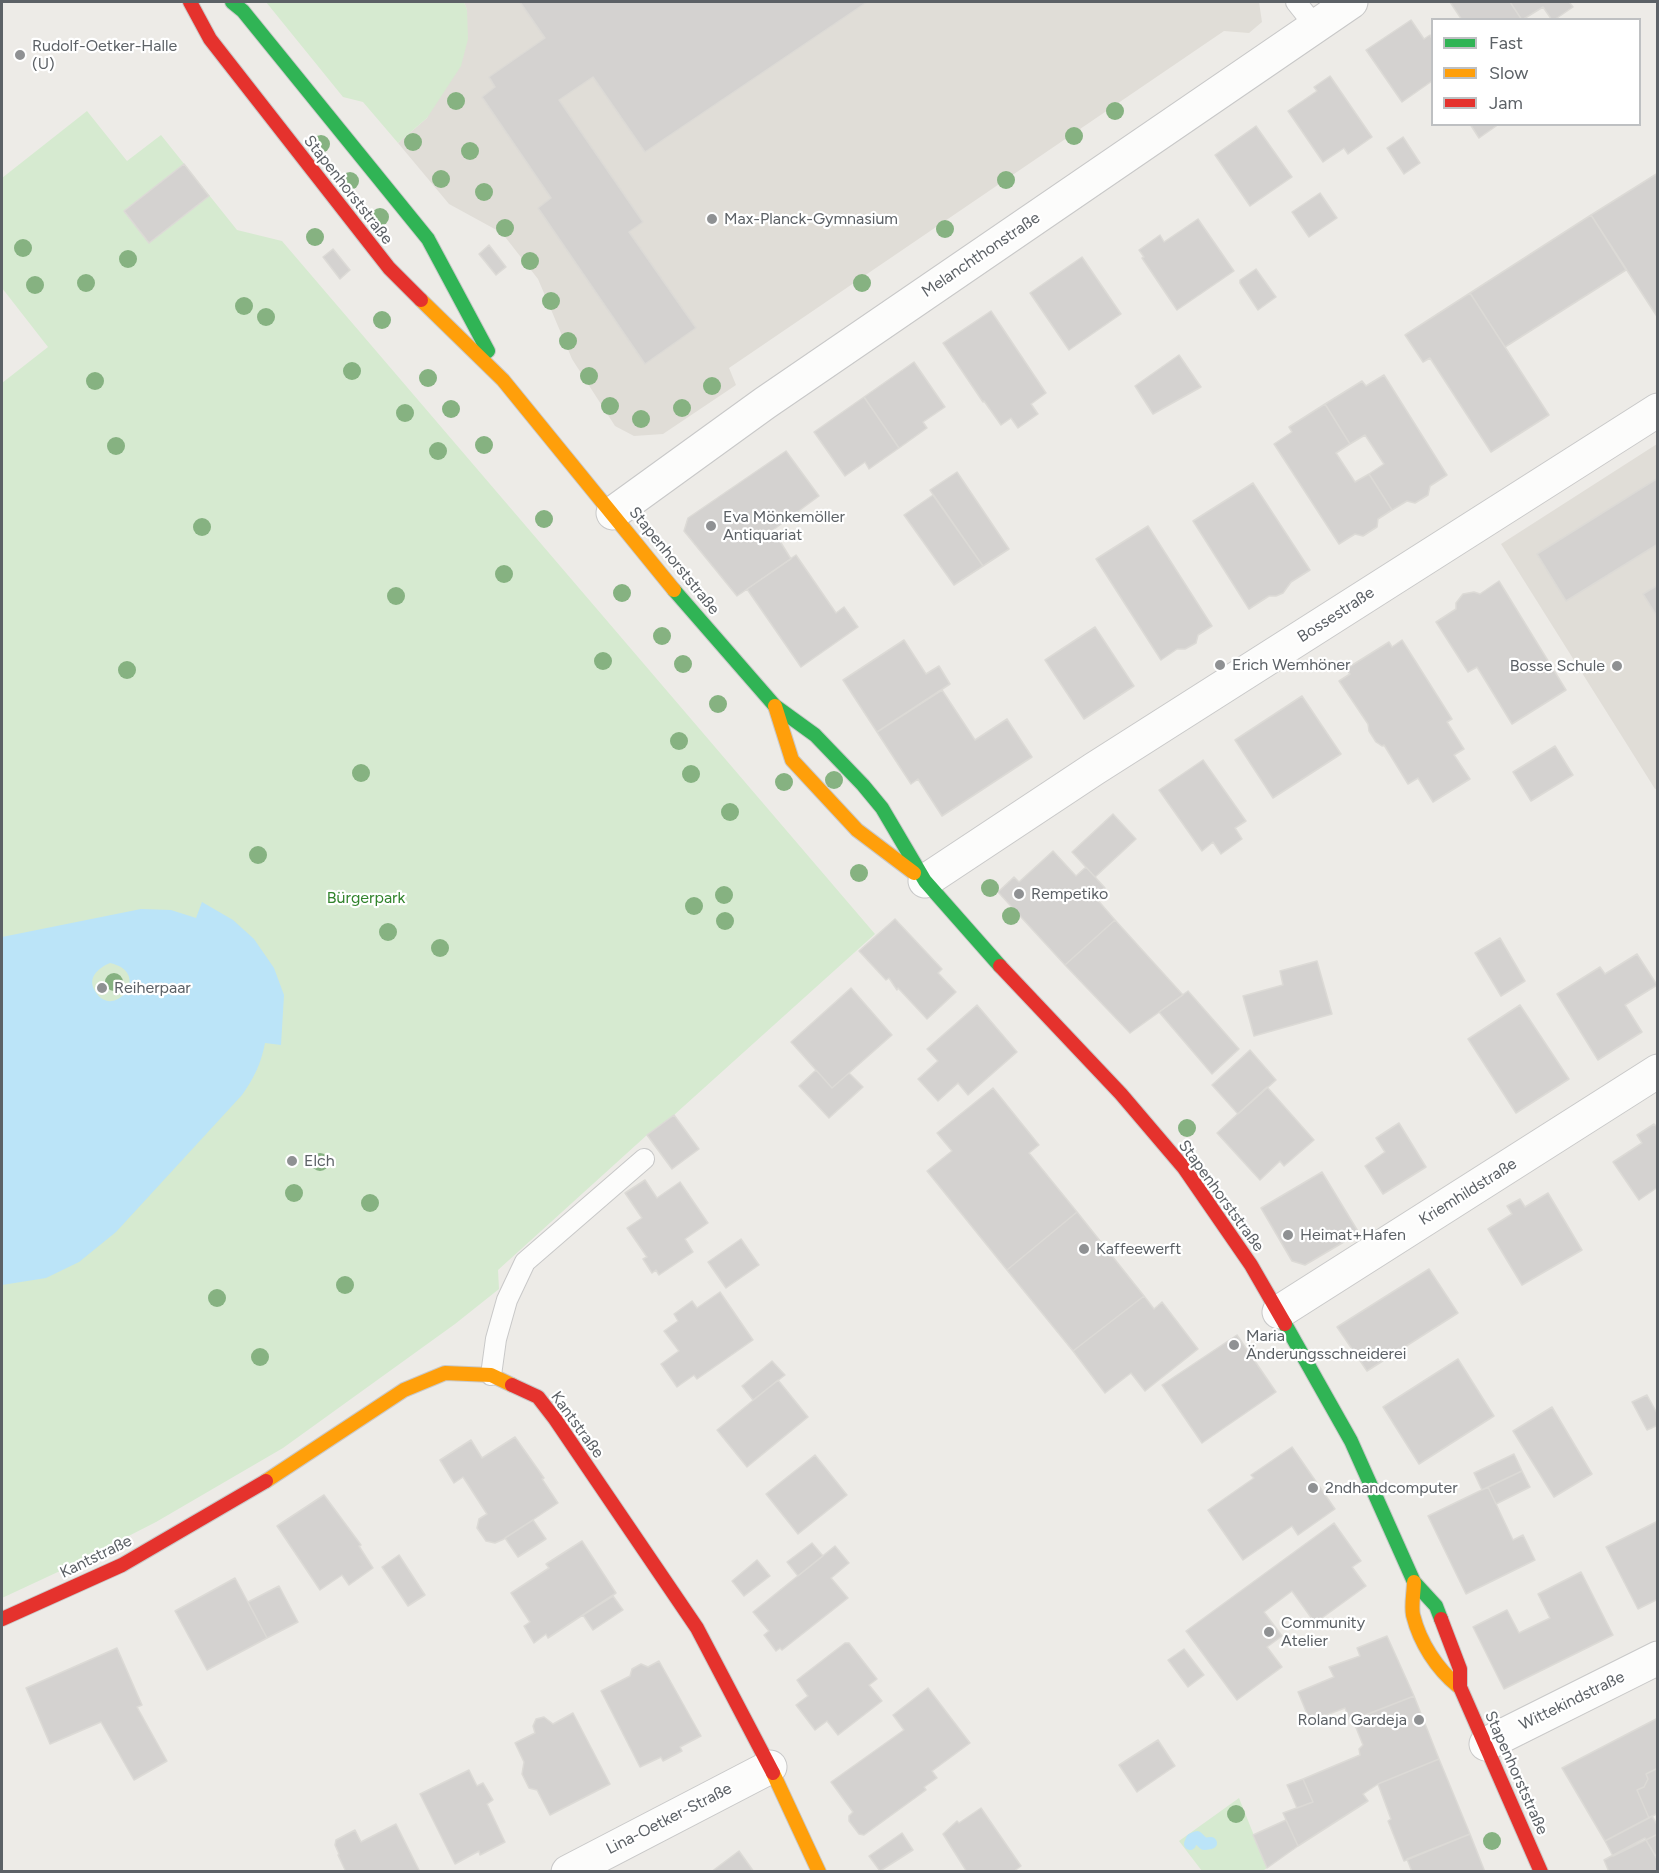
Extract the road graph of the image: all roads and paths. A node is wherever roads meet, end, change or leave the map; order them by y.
1 (190, 2) edge
2 (232, 2) edge
3 (1351, 2) edge
4 (1306, 14) edge
5 (503, 380) junction
6 (1658, 410) edge
7 (613, 513) junction
8 (776, 706) junction
9 (925, 881) junction
10 (1658, 1071) edge
11 (644, 1159) dead end
12 (1279, 1312) junction
13 (491, 1375) junction
14 (1414, 1582) junction
15 (2, 1618) edge
16 (1658, 1658) edge
17 (1460, 1687) junction
18 (1486, 1744) junction
19 (770, 1767) junction
20 (568, 1872) edge
21 (819, 1872) edge
22 (1540, 1872) edge

1 - 5 main road, Stapenhorststraße
2 - 5 main road, Stapenhorststraße
3 - 4 street, Melanchthonstraße
4 - 7 street, Melanchthonstraße
5 - 7 main road, Stapenhorststraße
6 - 9 street, Bossestraße
7 - 8 main road, Stapenhorststraße
8 - 9 main road, Stapenhorststraße
8 - 9 main road, Stapenhorststraße
9 - 12 main road, Stapenhorststraße
10 - 12 street, Kriemhildstraße
11 - 13 lane
12 - 14 main road, Stapenhorststraße
13 - 15 main road, Kantstraße
13 - 19 main road, Kantstraße
14 - 17 main road, Stapenhorststraße
14 - 17 main road, Stapenhorststraße
16 - 18 street, Wittekindstraße
17 - 18 main road, Stapenhorststraße
18 - 22 main road, Stapenhorststraße
19 - 20 street, Lina-Oetker-Straße
19 - 21 main road, Kantstraße

